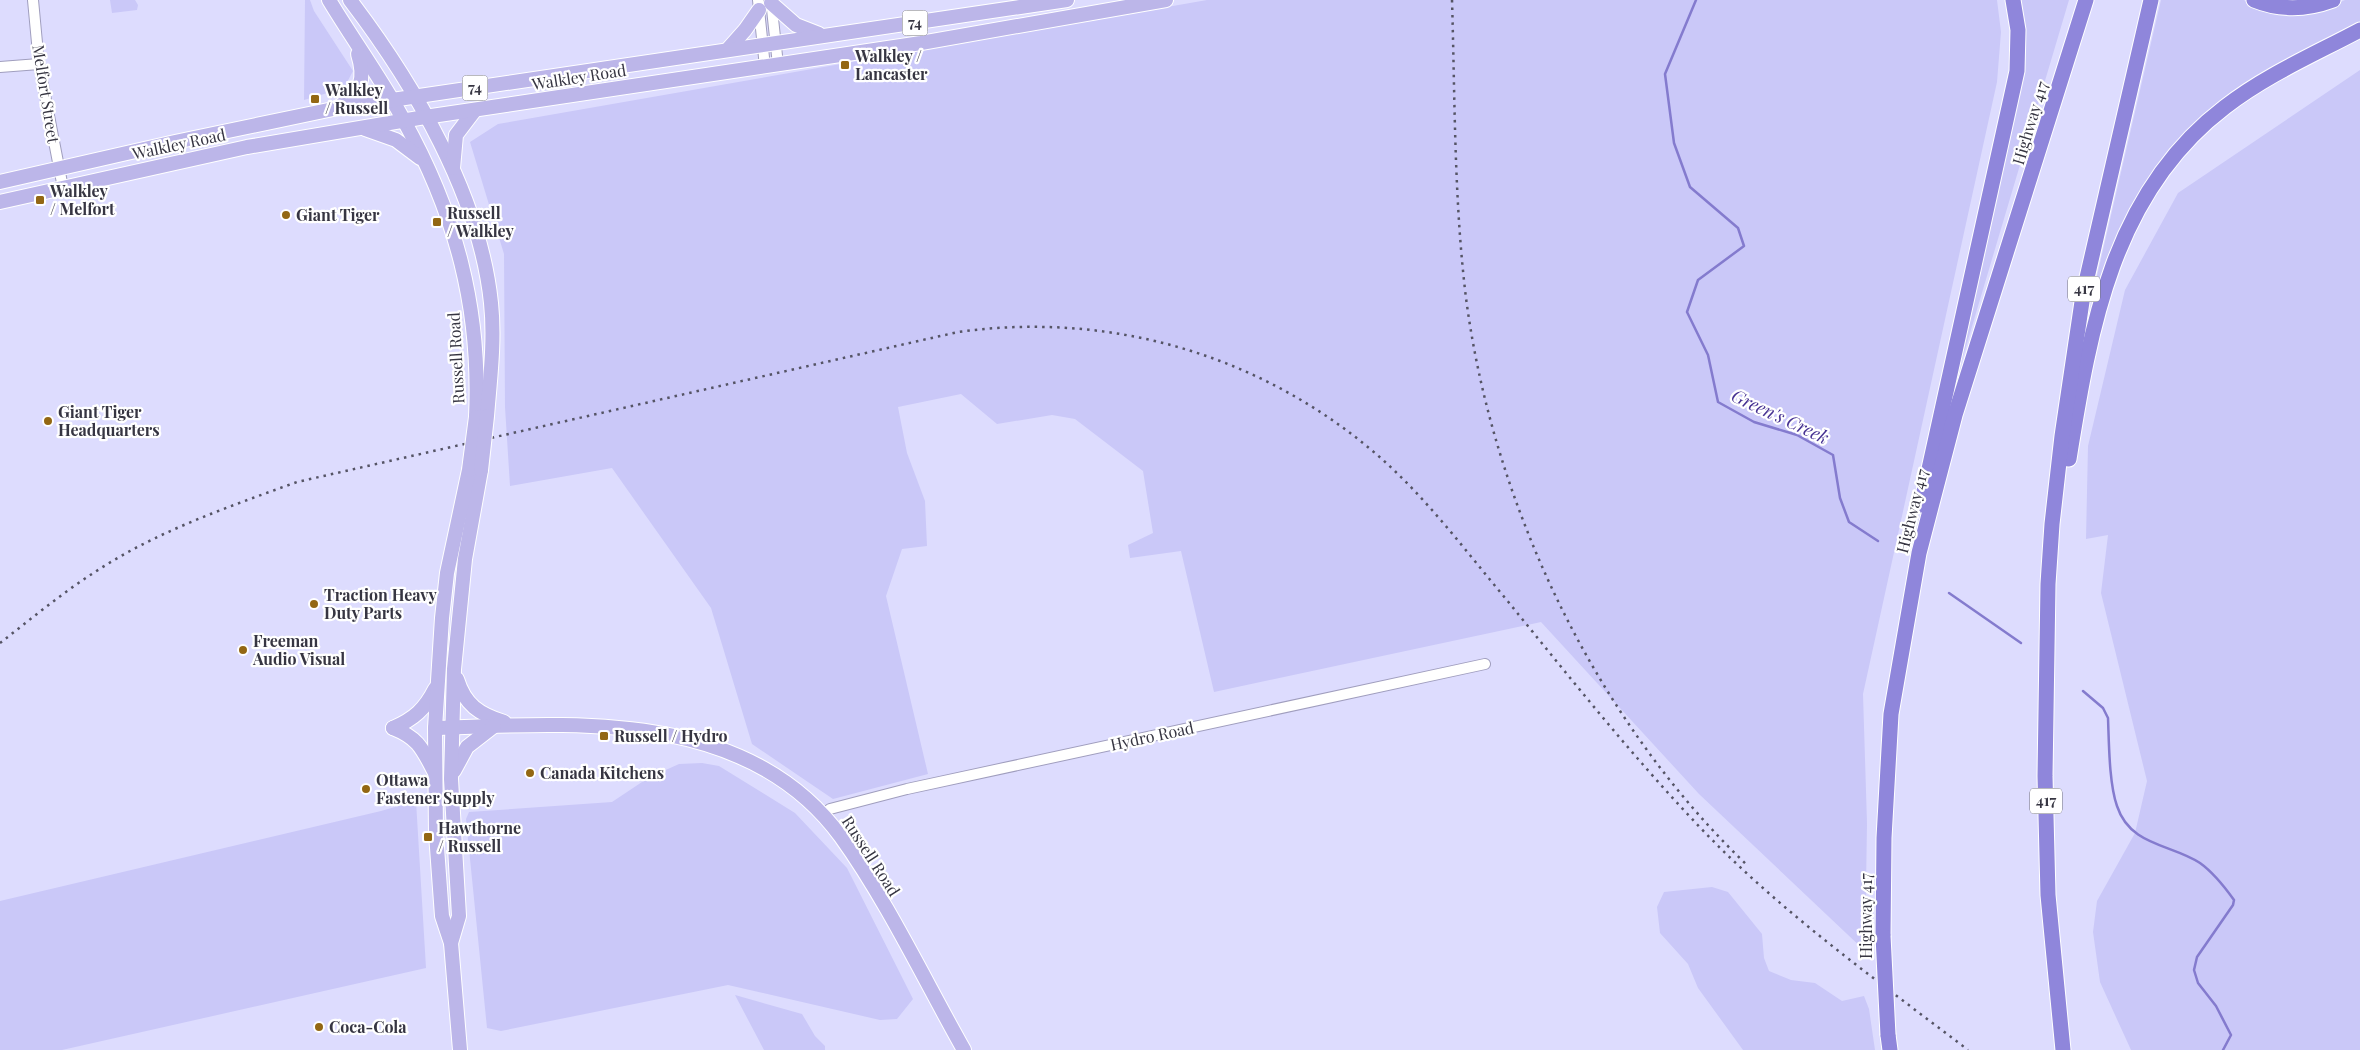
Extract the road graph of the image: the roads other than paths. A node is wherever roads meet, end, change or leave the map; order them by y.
1 (34, 0) edge
2 (329, 0) edge
3 (350, 0) edge
4 (1067, 0) edge
5 (1166, 0) edge
6 (2013, 0) edge
7 (2086, 0) edge
8 (2151, 0) edge
9 (2254, 0) edge
10 (2333, 0) edge
11 (764, 3) edge
12 (2360, 30) edge
13 (825, 35) junction
14 (355, 43) junction
15 (768, 44) junction
16 (729, 48) junction
17 (39, 64) junction
18 (771, 66) junction
19 (0, 67) edge
20 (415, 98) junction
21 (392, 100) junction
22 (338, 108) junction
23 (475, 110) junction
24 (425, 117) junction
25 (404, 120) junction
26 (362, 128) junction
27 (425, 162) junction
28 (59, 168) junction
29 (453, 171) junction
30 (0, 182) edge
31 (63, 188) junction
32 (0, 202) edge
33 (481, 417) junction
34 (475, 470) junction
35 (2048, 584) junction
36 (1485, 664) dead end
37 (454, 669) junction
38 (1896, 674) junction
39 (438, 684) junction
40 (494, 726) junction
41 (514, 726) junction
42 (453, 727) junction
43 (435, 728) junction
44 (435, 772) junction
45 (451, 779) junction
46 (822, 815) junction
47 (451, 943) junction
48 (1889, 1043) edge
49 (460, 1050) edge
50 (964, 1050) edge
51 (2063, 1050) edge

1 - 17 street, Melfort Street
2 - 14 main road, Russell Road
3 - 20 main road, Russell Road
4 - 13 main road, Walkley Road / 74
5 - 18 main road, Walkley Road / 74
6 - 38 highway
7 - 38 highway, Highway 417
8 - 35 highway, 417
9 - 10 highway
11 - 13 main road
11 - 15 street
11 - 16 main road
12 - 35 highway
13 - 15 main road, Walkley Road / 74
14 - 21 main road, Russell Road
14 - 22 main road
15 - 16 main road, Walkley Road / 74
15 - 18 street
16 - 20 main road, Walkley Road / 74
17 - 19 street
17 - 28 street, Melfort Street
18 - 23 main road, Walkley Road / 74
20 - 21 main road, Walkley Road / 74
20 - 24 main road, Russell Road
21 - 22 main road, Walkley Road / 74
21 - 25 main road, Russell Road
22 - 28 main road, Walkley Road / 74
23 - 24 main road, Walkley Road / 74
23 - 29 main road
24 - 25 main road, Walkley Road / 74
24 - 29 main road, Russell Road
25 - 26 main road, Walkley Road / 74
25 - 27 main road, Russell Road
26 - 27 main road
26 - 31 main road, Walkley Road / 74
27 - 33 main road, Russell Road
28 - 30 main road, Walkley Road / 74
28 - 31 street, Melfort Street
29 - 33 main road, Russell Road
31 - 32 main road, Walkley Road / 74
33 - 34 main road, Russell Road, bridge
34 - 37 main road, Russell Road
34 - 39 main road, Russell Road
35 - 51 highway, 417
36 - 46 street, Hydro Road
37 - 41 main road
37 - 42 main road, Russell Road
38 - 48 highway, Highway 417, bridge
39 - 43 main road, Russell Road
39 - 44 main road
40 - 41 main road, Russell Road
40 - 42 main road, Russell Road
40 - 45 main road
41 - 46 main road, Russell Road
42 - 43 main road, Russell Road
42 - 45 main road
43 - 44 main road
44 - 47 main road
45 - 47 main road
46 - 50 main road, Russell Road
47 - 49 main road

